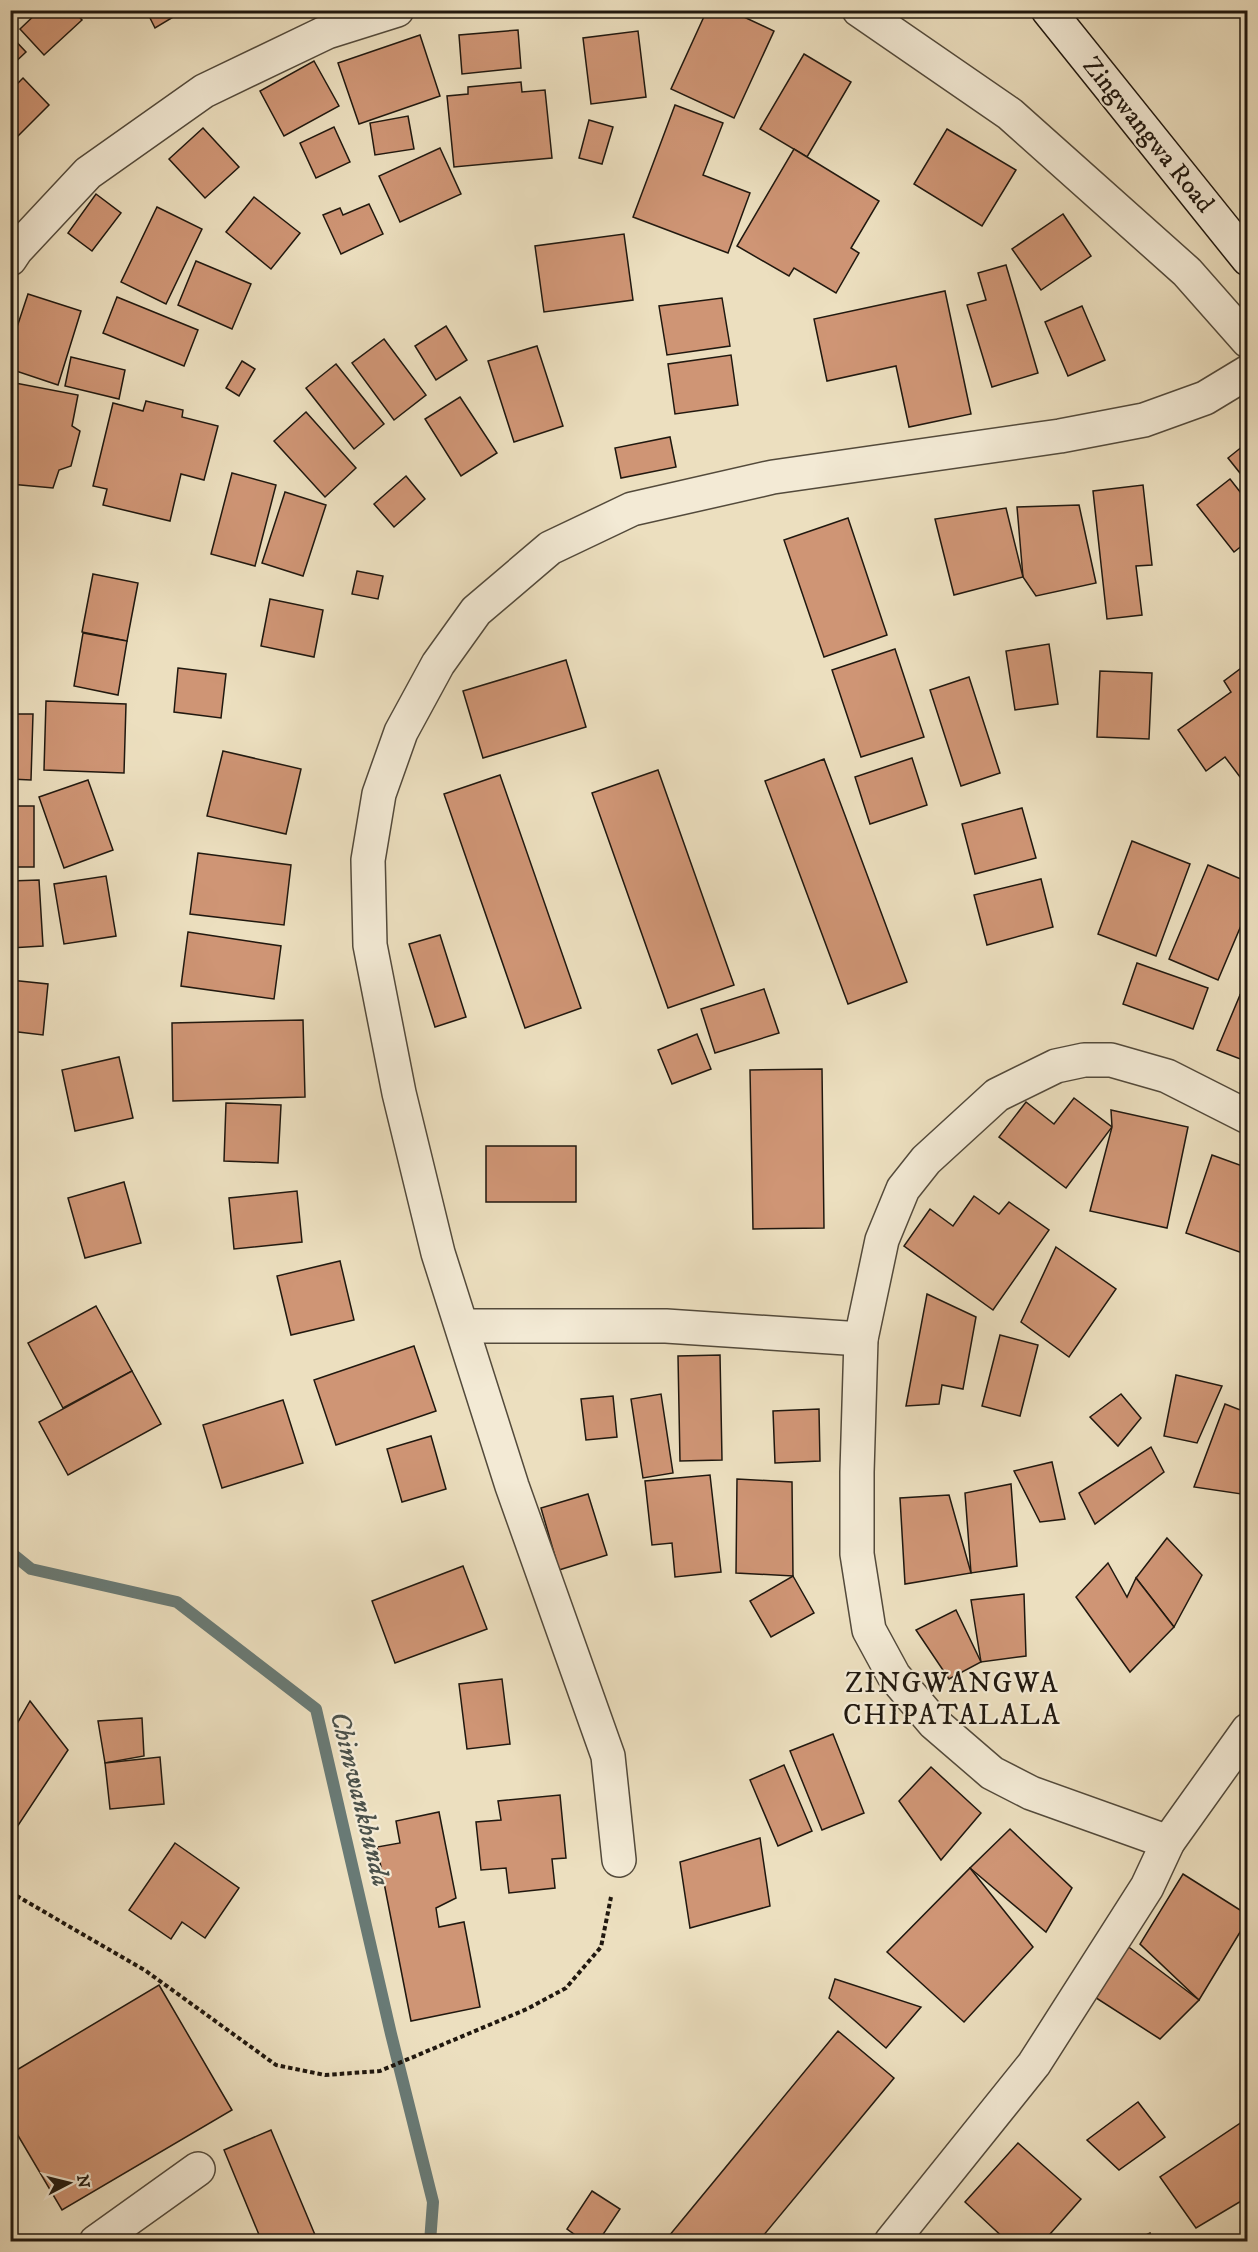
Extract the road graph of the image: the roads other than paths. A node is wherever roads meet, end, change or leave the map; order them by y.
1 (397, 10) edge
2 (859, 10) edge
3 (1048, 10) edge
4 (10, 259) edge
5 (1248, 259) edge
6 (1248, 340) edge
7 (1248, 372) edge
8 (1248, 1117) edge
9 (462, 1326) junction
10 (861, 1339) junction
11 (1248, 1730) edge
12 (1168, 1842) junction
13 (619, 1860) road end
14 (198, 2169) dead end
15 (96, 2241) edge
16 (891, 2241) edge

1 - 4 street
2 - 6 street
3 - 5 street, Zingwangwa Road
7 - 9 street
8 - 10 street
9 - 10 street
9 - 13 street
10 - 12 street
11 - 12 street
12 - 16 street
14 - 15 street

